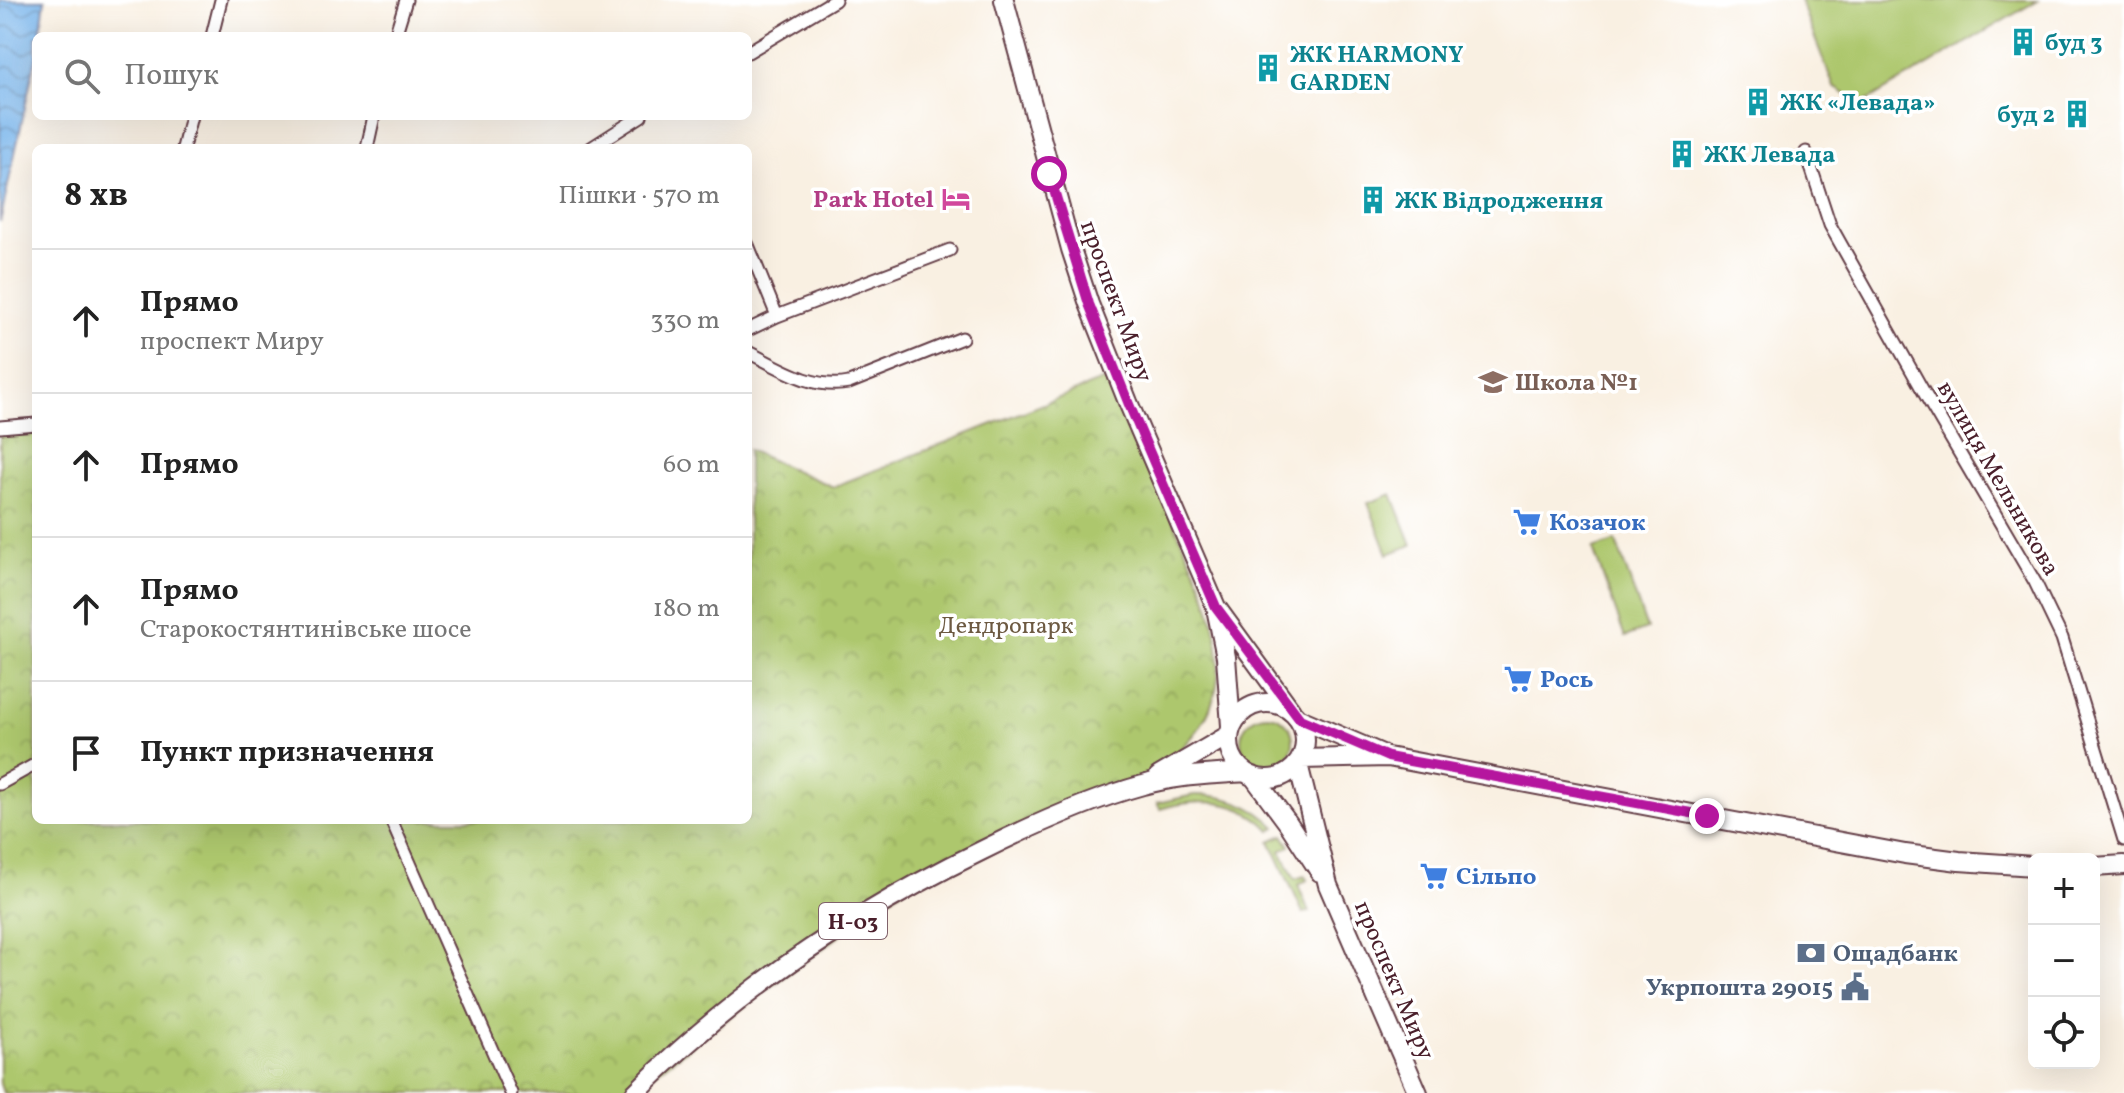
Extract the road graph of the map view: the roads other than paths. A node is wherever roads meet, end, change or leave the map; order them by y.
1 (221, 0) edge
2 (406, 0) edge
3 (835, 0) edge
4 (1004, 0) edge
5 (213, 32) edge
6 (396, 32) edge
7 (752, 50) edge
8 (190, 120) edge
9 (373, 120) edge
10 (635, 120) edge
11 (184, 144) edge
12 (368, 144) edge
13 (597, 144) edge
14 (1806, 152) dead end
15 (950, 250) dead end
16 (752, 255) edge
17 (777, 316) junction
18 (752, 328) edge
19 (962, 338) dead end
20 (752, 354) edge
21 (32, 424) edge
22 (0, 427) edge
23 (1216, 607) junction
24 (1296, 715) junction
25 (1230, 730) junction
26 (1388, 757) junction
27 (1300, 762) junction
28 (32, 766) edge
29 (1249, 774) junction
30 (0, 784) edge
31 (1144, 784) junction
32 (393, 824) edge
33 (2124, 840) edge
34 (2124, 865) edge
35 (2028, 866) edge
36 (2100, 867) edge
37 (1328, 885) junction
38 (511, 1093) edge
39 (635, 1093) edge
40 (1418, 1093) edge

1 - 5 street
2 - 6 street
3 - 7 street
4 - 23 main road, проспект Миру
8 - 11 street
9 - 12 street
10 - 13 street
14 - 33 street, вулиця Мельникова
15 - 17 street
16 - 17 street
17 - 18 street
19 - 20 street
21 - 22 street
23 - 24 main road, проспект Миру
23 - 25 main road, проспект Миру
24 - 25 main road, Н-03
24 - 26 main road, Н-03
24 - 27 main road
25 - 29 main road
25 - 31 main road, Н-03
26 - 27 main road, Н-03
26 - 35 main road, Н-03
27 - 29 main road, Н-03
27 - 37 main road, проспект Миру
28 - 30 street
29 - 31 main road, Н-03
29 - 37 main road, проспект Миру
31 - 39 main road, Н-03
32 - 38 street
34 - 36 main road
37 - 40 main road, проспект Миру

